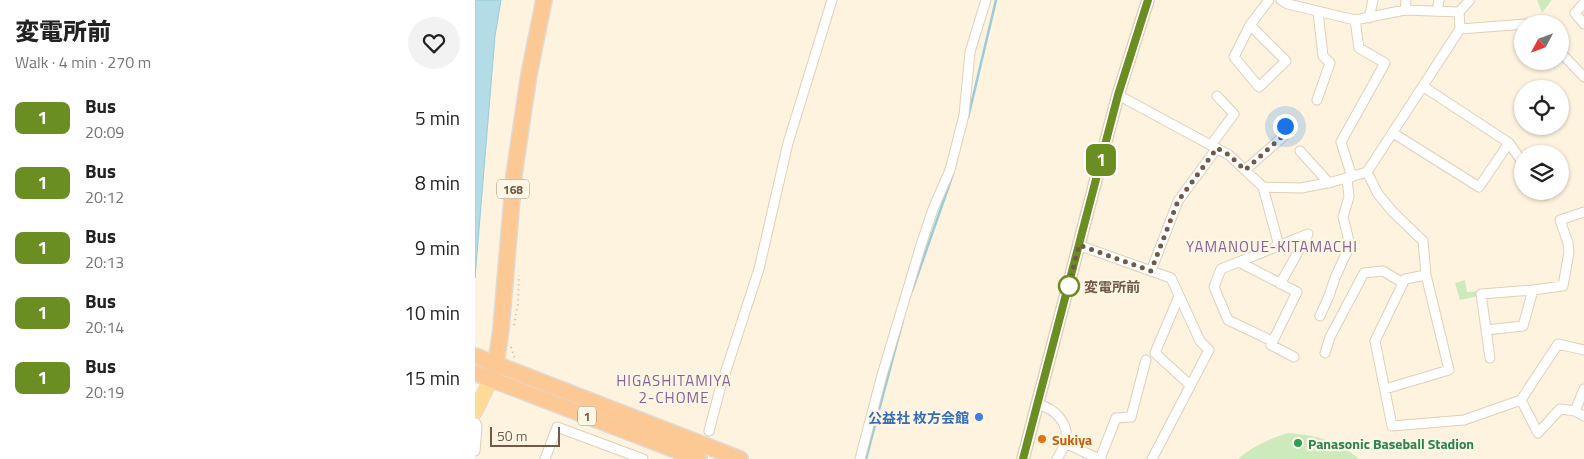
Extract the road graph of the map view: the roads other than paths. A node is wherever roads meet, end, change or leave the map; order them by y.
1 (544, 0) edge
2 (832, 0) edge
3 (986, 0) edge
4 (1148, 0) edge
5 (1269, 0) edge
6 (1281, 0) edge
7 (1373, 0) edge
8 (1406, 0) edge
9 (1439, 0) edge
10 (1470, 0) edge
11 (1584, 3) edge
12 (1405, 10) junction
13 (1437, 11) junction
14 (1318, 12) junction
15 (1459, 12) junction
16 (1369, 18) junction
17 (1355, 20) junction
18 (1584, 24) edge
19 (1250, 25) junction
20 (1514, 25) edge
21 (1460, 29) junction
22 (1569, 61) edge
23 (1584, 77) edge
24 (1424, 87) junction
25 (1118, 95) junction
26 (1217, 96) dead end
27 (1317, 100) dead end
28 (1285, 126) dead end
29 (1393, 133) junction
30 (1509, 143) junction
31 (1214, 147) junction
32 (1514, 150) edge
33 (1300, 152) dead end
34 (1245, 170) junction
35 (1367, 172) junction
36 (1349, 177) junction
37 (1329, 183) junction
38 (1263, 187) junction
39 (1584, 212) edge
40 (1079, 245) junction
41 (1279, 246) junction
42 (1239, 262) junction
43 (1151, 271) junction
44 (1425, 276) junction
45 (1403, 283) junction
46 (1281, 284) junction
47 (1533, 290) junction
48 (1179, 296) junction
49 (1320, 316) dead end
50 (1486, 330) junction
51 (1273, 342) junction
52 (1584, 350) edge
53 (1325, 353) dead end
54 (477, 356) edge
55 (1294, 357) dead end
56 (1490, 358) dead end
57 (1146, 360) dead end
58 (497, 364) junction
59 (475, 373) edge
60 (491, 379) junction
61 (1190, 385) junction
62 (1385, 389) junction
63 (1584, 389) edge
64 (1521, 400) junction
65 (1038, 405) junction
66 (1575, 411) junction
67 (475, 412) edge
68 (1584, 416) edge
69 (475, 422) edge
70 (709, 431) dead end
71 (1065, 443) junction
72 (475, 451) edge
73 (545, 459) edge
74 (643, 459) edge
75 (699, 459) edge
76 (741, 459) edge
77 (861, 459) edge
78 (1023, 459) edge
79 (1057, 459) edge
80 (1099, 459) edge
81 (1152, 459) edge

1 - 58 highway, 168
2 - 70 street
3 - 77 street
4 - 25 street
5 - 19 street
6 - 14 street
7 - 16 street
8 - 12 street
9 - 13 street
10 - 15 street
11 - 18 street
12 - 13 street
12 - 16 street
13 - 15 street
14 - 17 street
14 - 27 street
15 - 21 street
16 - 17 street
17 - 36 street
19 - 19 street
20 - 21 street
21 - 24 street
22 - 23 street
24 - 29 street
24 - 30 street
25 - 31 street
25 - 40 street
26 - 31 street
28 - 34 street
29 - 30 street
29 - 35 street
30 - 32 street
31 - 34 street
31 - 43 street
33 - 37 street
34 - 38 street
35 - 36 street
35 - 44 street
36 - 37 street
36 - 49 street
37 - 38 street
38 - 41 street
39 - 47 street
40 - 43 street
40 - 65 street
41 - 42 street
41 - 46 street
42 - 46 street
42 - 51 street
43 - 48 street
44 - 45 street
44 - 62 street
45 - 53 street
45 - 62 street
46 - 51 street
47 - 50 street
47 - 50 street
48 - 61 street
48 - 61 street
50 - 56 street
51 - 55 street
52 - 64 street
54 - 58 highway, 1
57 - 80 street
58 - 60 highway, 168
58 - 76 highway, 1
59 - 60 highway, 1
60 - 67 main road
60 - 75 highway, 1
61 - 81 street
62 - 64 street
63 - 66 street
64 - 66 street
65 - 71 street
65 - 78 street
66 - 68 street
69 - 72 street
71 - 79 street
71 - 80 street
73 - 74 street

